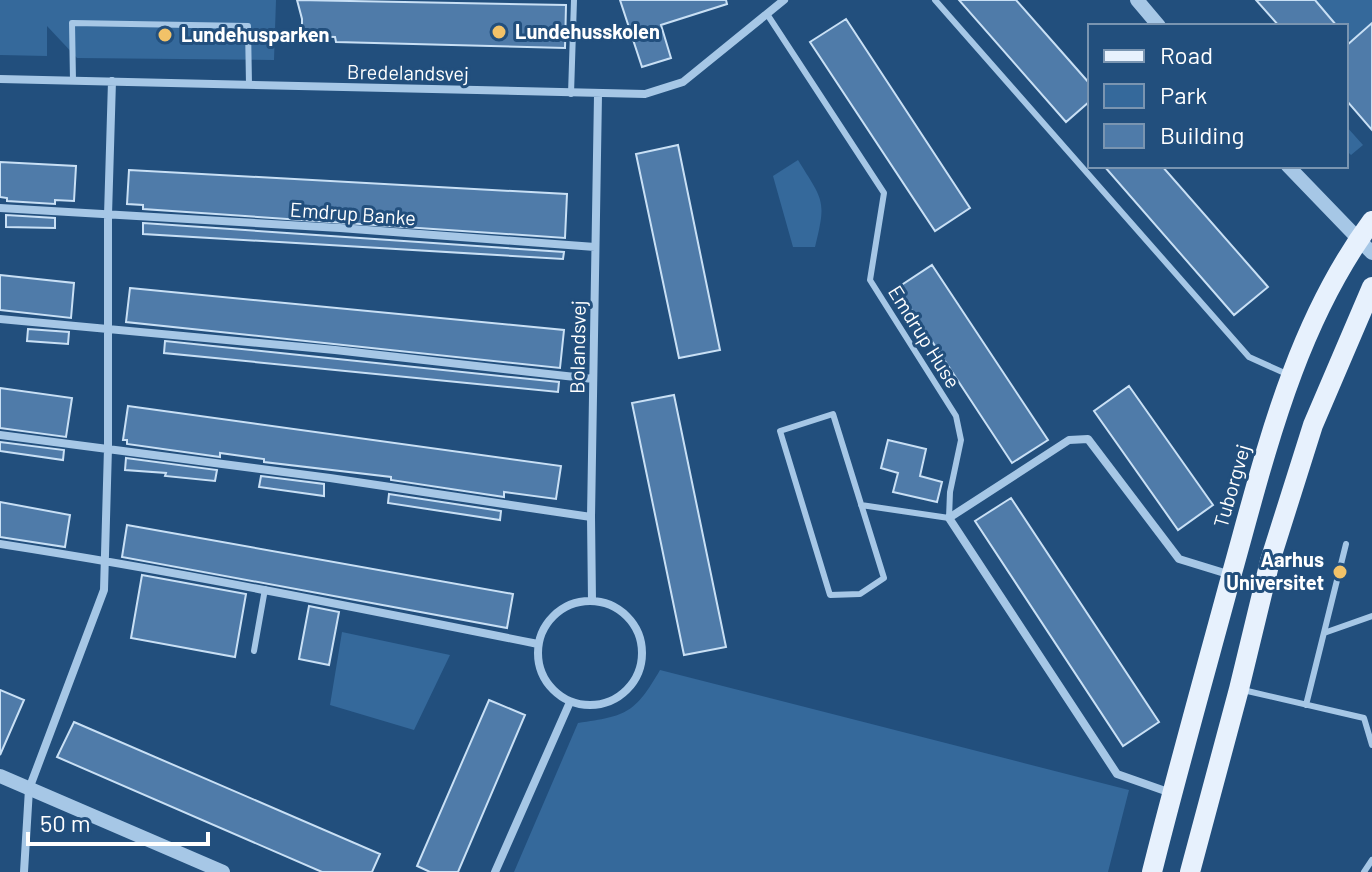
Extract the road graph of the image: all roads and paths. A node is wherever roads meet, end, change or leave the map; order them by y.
1 (574, 0) edge
2 (784, 0) edge
3 (935, 0) edge
4 (1137, 0) edge
5 (767, 14) junction
6 (1157, 24) edge
7 (0, 79) edge
8 (73, 81) junction
9 (112, 81) junction
10 (249, 85) junction
11 (571, 94) junction
12 (598, 95) junction
13 (1290, 168) edge
14 (0, 208) edge
15 (108, 215) junction
16 (1372, 221) edge
17 (1365, 246) edge
18 (595, 247) junction
19 (1372, 287) edge
20 (0, 319) edge
21 (109, 330) junction
22 (1289, 375) junction
23 (593, 379) junction
24 (0, 435) edge
25 (108, 448) junction
26 (861, 505) junction
27 (591, 517) junction
28 (949, 518) junction
29 (0, 544) edge
30 (1346, 544) dead end
31 (106, 560) junction
32 (1232, 575) junction
33 (265, 589) junction
34 (592, 601) junction
35 (1372, 616) edge
36 (1324, 633) junction
37 (538, 644) junction
38 (254, 651) dead end
39 (1239, 689) junction
40 (570, 702) junction
41 (1306, 705) junction
42 (1372, 745) edge
43 (0, 776) edge
44 (29, 789) junction
45 (1172, 793) junction
46 (1372, 860) edge
47 (24, 872) edge
48 (223, 872) edge
49 (495, 872) edge
50 (1152, 872) edge
51 (1190, 872) edge
52 (1364, 872) edge

1 - 11 lane
2 - 5 street, Bredelandsvej
3 - 22 lane
4 - 6 street
5 - 12 street, Bredelandsvej
5 - 28 lane, Emdrup Huse
7 - 8 street, Bredelandsvej
8 - 9 street, Bredelandsvej
8 - 10 lane
9 - 10 street, Bredelandsvej
9 - 15 street
10 - 11 street, Bredelandsvej
11 - 12 street, Bredelandsvej
12 - 18 street, Bolandsvej
13 - 17 street
14 - 15 street, Emdrup Banke
15 - 18 street, Emdrup Banke
15 - 21 street
16 - 17 main road, Tuborgvej
17 - 22 main road, Tuborgvej
18 - 23 street, Bolandsvej
19 - 39 main road
20 - 21 street
21 - 23 street
21 - 25 street
22 - 32 main road, Tuborgvej
23 - 27 street, Bolandsvej
24 - 25 street
25 - 27 street
25 - 31 street
26 - 26 lane
26 - 28 lane
27 - 34 street, Bolandsvej
28 - 32 street
28 - 45 street
29 - 31 street
30 - 36 lane
31 - 33 street
31 - 44 street
32 - 45 main road, Tuborgvej
33 - 37 street
33 - 38 lane
34 - 37 street
34 - 40 street
35 - 36 lane
36 - 41 lane
37 - 40 street
39 - 41 lane
39 - 51 main road
40 - 49 street
41 - 42 lane
43 - 44 street
44 - 47 street
44 - 48 street
45 - 50 main road, Tuborgvej
46 - 52 lane

